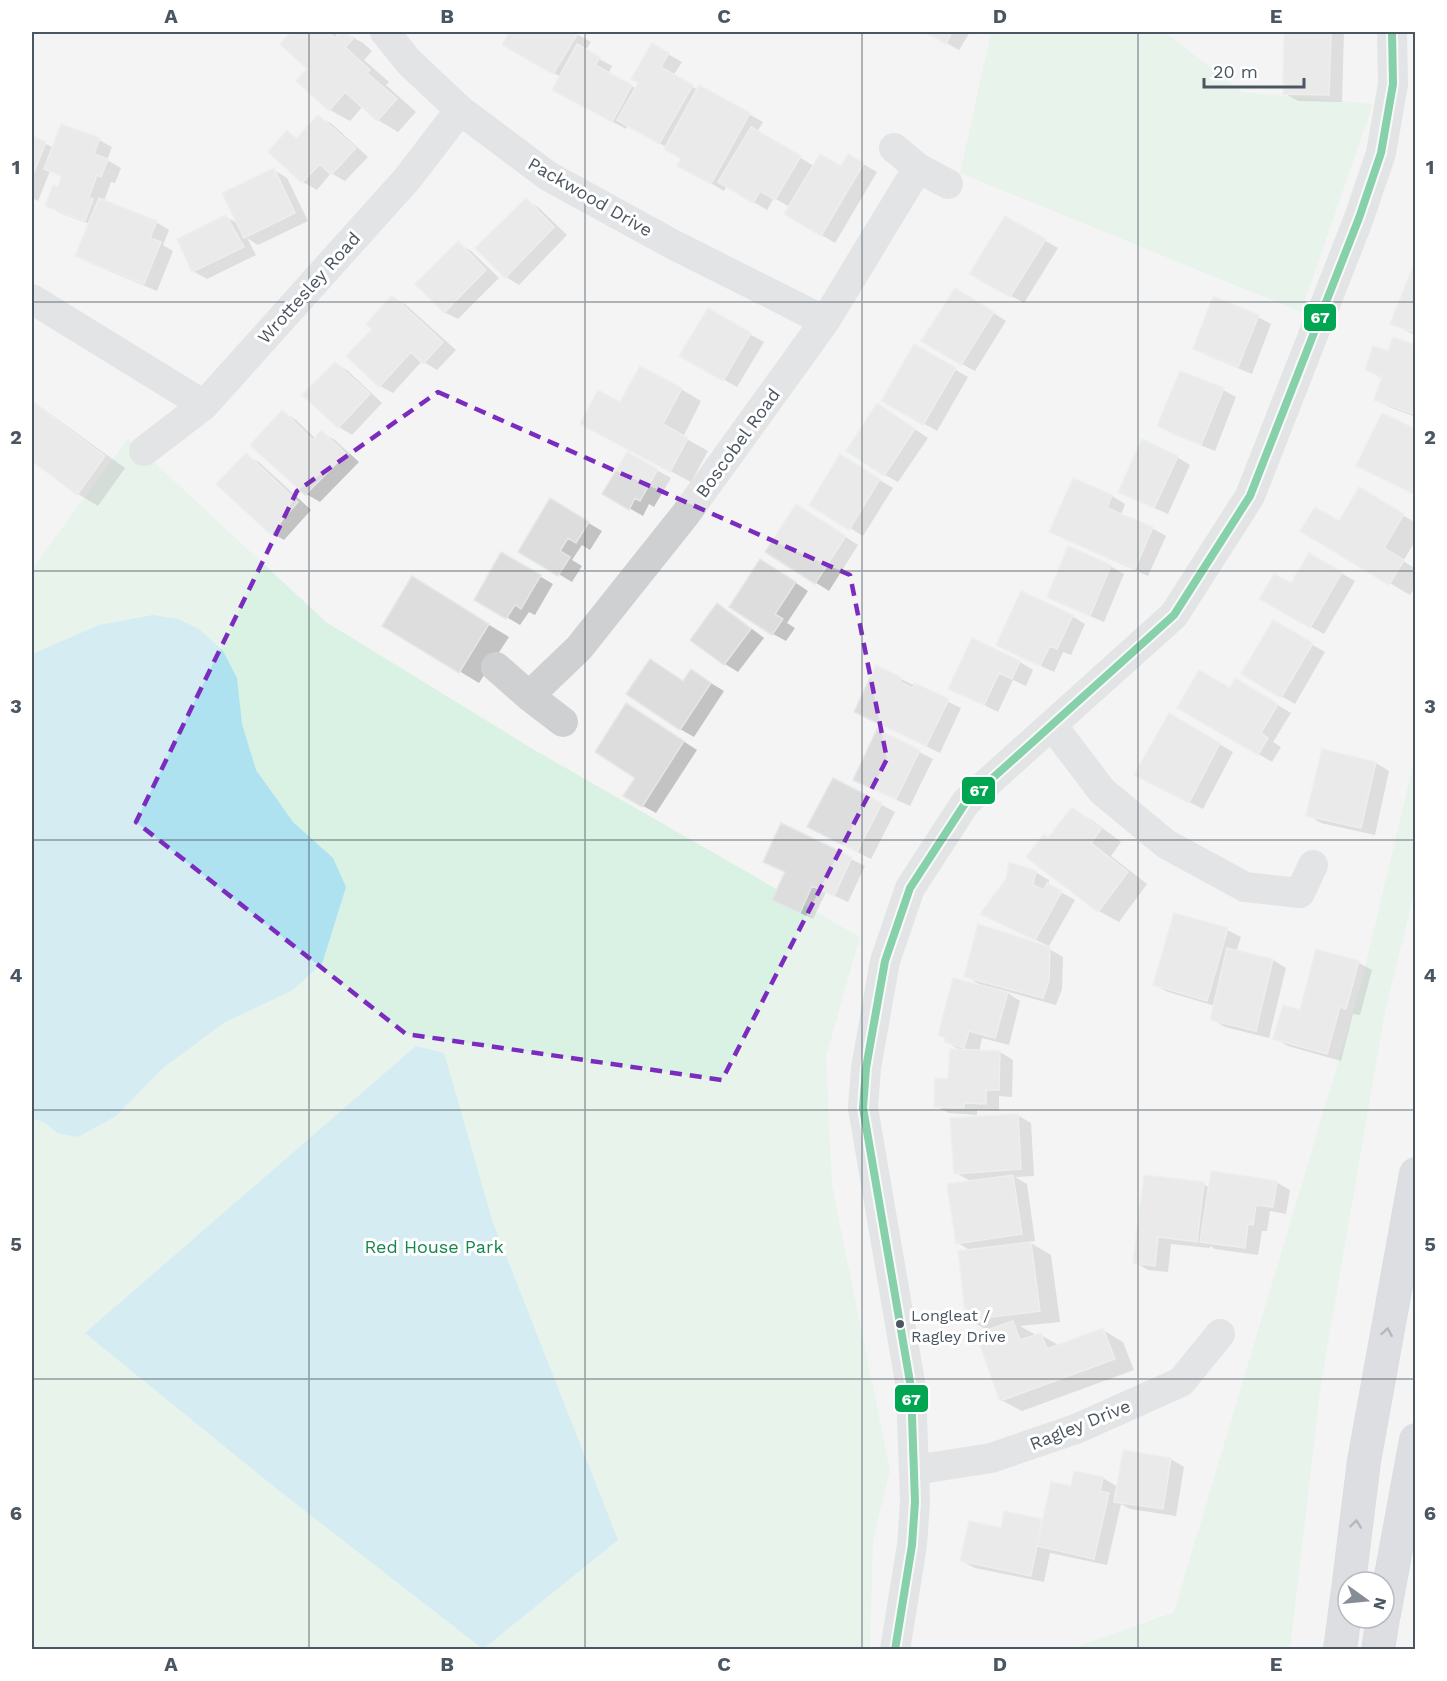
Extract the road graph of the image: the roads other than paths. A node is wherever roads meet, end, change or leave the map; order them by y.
1 (385, 32) edge
2 (1392, 32) edge
3 (460, 110) junction
4 (894, 148) dead end
5 (918, 168) junction
6 (948, 184) dead end
7 (32, 299) edge
8 (825, 321) junction
9 (204, 405) junction
10 (144, 451) dead end
11 (496, 667) dead end
12 (529, 696) junction
13 (562, 722) dead end
14 (1052, 725) junction
15 (1313, 865) dead end
16 (1416, 1174) edge
17 (1220, 1334) dead end
18 (1416, 1440) edge
19 (915, 1470) junction
20 (1350, 1570) edge
21 (1392, 1570) edge
22 (1343, 1630) edge
23 (1382, 1630) edge
24 (895, 1650) edge
25 (1340, 1650) edge
26 (1378, 1650) edge

1 - 3 street, Packwood Drive
2 - 14 street
3 - 8 street, Packwood Drive
3 - 9 street, Wrottesley Road
4 - 5 street
5 - 6 street
5 - 8 street, Boscobel Road
7 - 9 street
8 - 12 street, Boscobel Road
9 - 10 street, Wrottesley Road
11 - 12 street
12 - 13 street
14 - 15 street
14 - 19 street
20 -> 16 highway
17 - 19 street, Ragley Drive
18 - 21 highway
19 - 24 street
22 - 25 highway
23 - 26 highway

